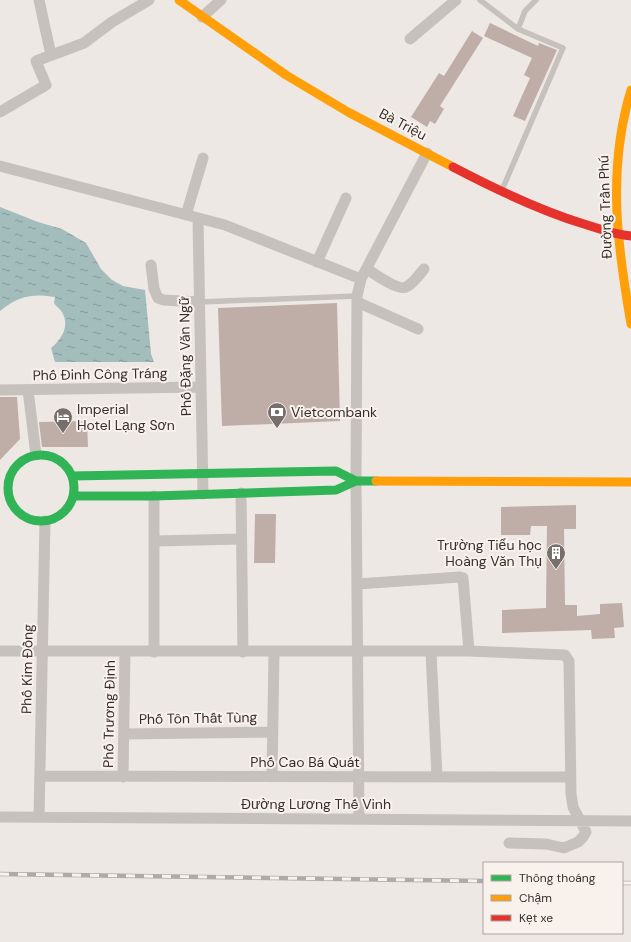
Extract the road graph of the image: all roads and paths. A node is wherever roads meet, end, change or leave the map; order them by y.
1 (39, 0) edge
2 (149, 0) edge
3 (180, 0) edge
4 (221, 0) edge
5 (456, 0) edge
6 (480, 0) edge
7 (536, 0) edge
8 (202, 17) junction
9 (518, 30) junction
10 (410, 39) dead end
11 (51, 55) junction
12 (631, 90) edge
13 (0, 112) edge
14 (427, 153) junction
15 (203, 158) dead end
16 (0, 166) edge
17 (501, 192) junction
18 (346, 198) dead end
19 (186, 215) junction
20 (198, 218) junction
21 (618, 235) junction
22 (631, 236) edge
23 (317, 262) junction
24 (151, 265) dead end
25 (424, 269) dead end
26 (364, 274) junction
27 (357, 299) junction
28 (199, 302) junction
29 (631, 324) edge
30 (418, 329) dead end
31 (201, 388) junction
32 (0, 390) edge
33 (28, 390) junction
34 (36, 455) junction
35 (282, 471) junction
36 (203, 474) junction
37 (72, 476) junction
38 (5, 477) edge
39 (356, 481) junction
40 (631, 482) edge
41 (282, 491) junction
42 (241, 493) junction
43 (203, 494) junction
44 (73, 496) junction
45 (154, 496) junction
46 (4, 498) edge
47 (45, 521) junction
48 (241, 539) junction
49 (155, 541) junction
50 (356, 584) junction
51 (0, 651) edge
52 (42, 652) junction
53 (125, 652) junction
54 (154, 652) junction
55 (243, 652) junction
56 (274, 652) junction
57 (357, 652) junction
58 (431, 652) junction
59 (469, 652) junction
60 (272, 732) junction
61 (124, 734) junction
62 (40, 776) junction
63 (123, 777) junction
64 (272, 777) junction
65 (358, 777) junction
66 (437, 777) junction
67 (570, 777) junction
68 (0, 817) edge
69 (39, 817) junction
70 (358, 819) junction
71 (580, 820) junction
72 (631, 821) edge
73 (510, 843) dead end

1 - 11 street
2 - 11 street
3 - 8 street, Bà Triệu
4 - 8 street
5 - 10 street
6 - 9 lane
7 - 9 lane
8 - 14 street, Bà Triệu
9 - 17 lane
11 - 13 street
12 - 21 street, Đường Trần Phú
14 - 17 street, Bà Triệu
14 - 26 street
15 - 19 street
16 - 19 street
17 - 21 street, Bà Triệu
18 - 23 street
19 - 20 street
20 - 23 street
20 - 28 street, Phố Đặng Văn Ngữ
21 - 22 street, Bà Triệu
21 - 29 street, Đường Trần Phú
23 - 26 street
24 - 28 street
25 - 26 street
26 - 27 street
27 - 28 lane
27 - 30 street
27 - 39 street
28 - 31 street, Phố Đặng Văn Ngữ
31 - 33 street, Phố Đinh Công Tráng
31 - 36 street, Phố Đặng Văn Ngữ
32 - 33 street, Phố Đinh Công Tráng
33 - 34 street
34 - 37 street
34 - 38 street
35 - 36 street
35 - 39 street
35 - 41 street
36 - 37 street
36 - 43 street, Phố Đặng Văn Ngữ
37 - 44 street
38 - 46 street
39 - 40 street
39 - 41 street
39 - 50 street
41 - 42 street
42 - 43 street
42 - 48 street
43 - 45 street
44 - 45 street
44 - 47 street
45 - 49 street
46 - 47 street
47 - 52 street, Phố Kim Đồng
48 - 49 street
48 - 55 street
49 - 54 street
50 - 57 street
50 - 59 street
51 - 52 street
52 - 53 street
52 - 62 street, Phố Kim Đồng
53 - 54 street
53 - 61 street, Phố Trương Định
54 - 55 street
55 - 56 street
56 - 57 street
56 - 60 street
57 - 58 street
57 - 65 street
58 - 59 street
58 - 66 street
59 - 67 street
60 - 61 street, Phố Tôn Thất Tùng
60 - 64 street
61 - 63 street, Phố Trương Định
62 - 63 street, Phố Cao Bá Quát
62 - 69 street, Phố Kim Đồng
63 - 64 street, Phố Cao Bá Quát
64 - 65 street, Phố Cao Bá Quát
65 - 66 street, Phố Cao Bá Quát
65 - 70 street
66 - 67 street, Phố Cao Bá Quát
67 - 71 street
68 - 69 street, Đường Lương Thế Vinh
69 - 70 street, Đường Lương Thế Vinh
70 - 71 street, Đường Lương Thế Vinh
71 - 72 street, Đường Lương Thế Vinh
71 - 73 street

